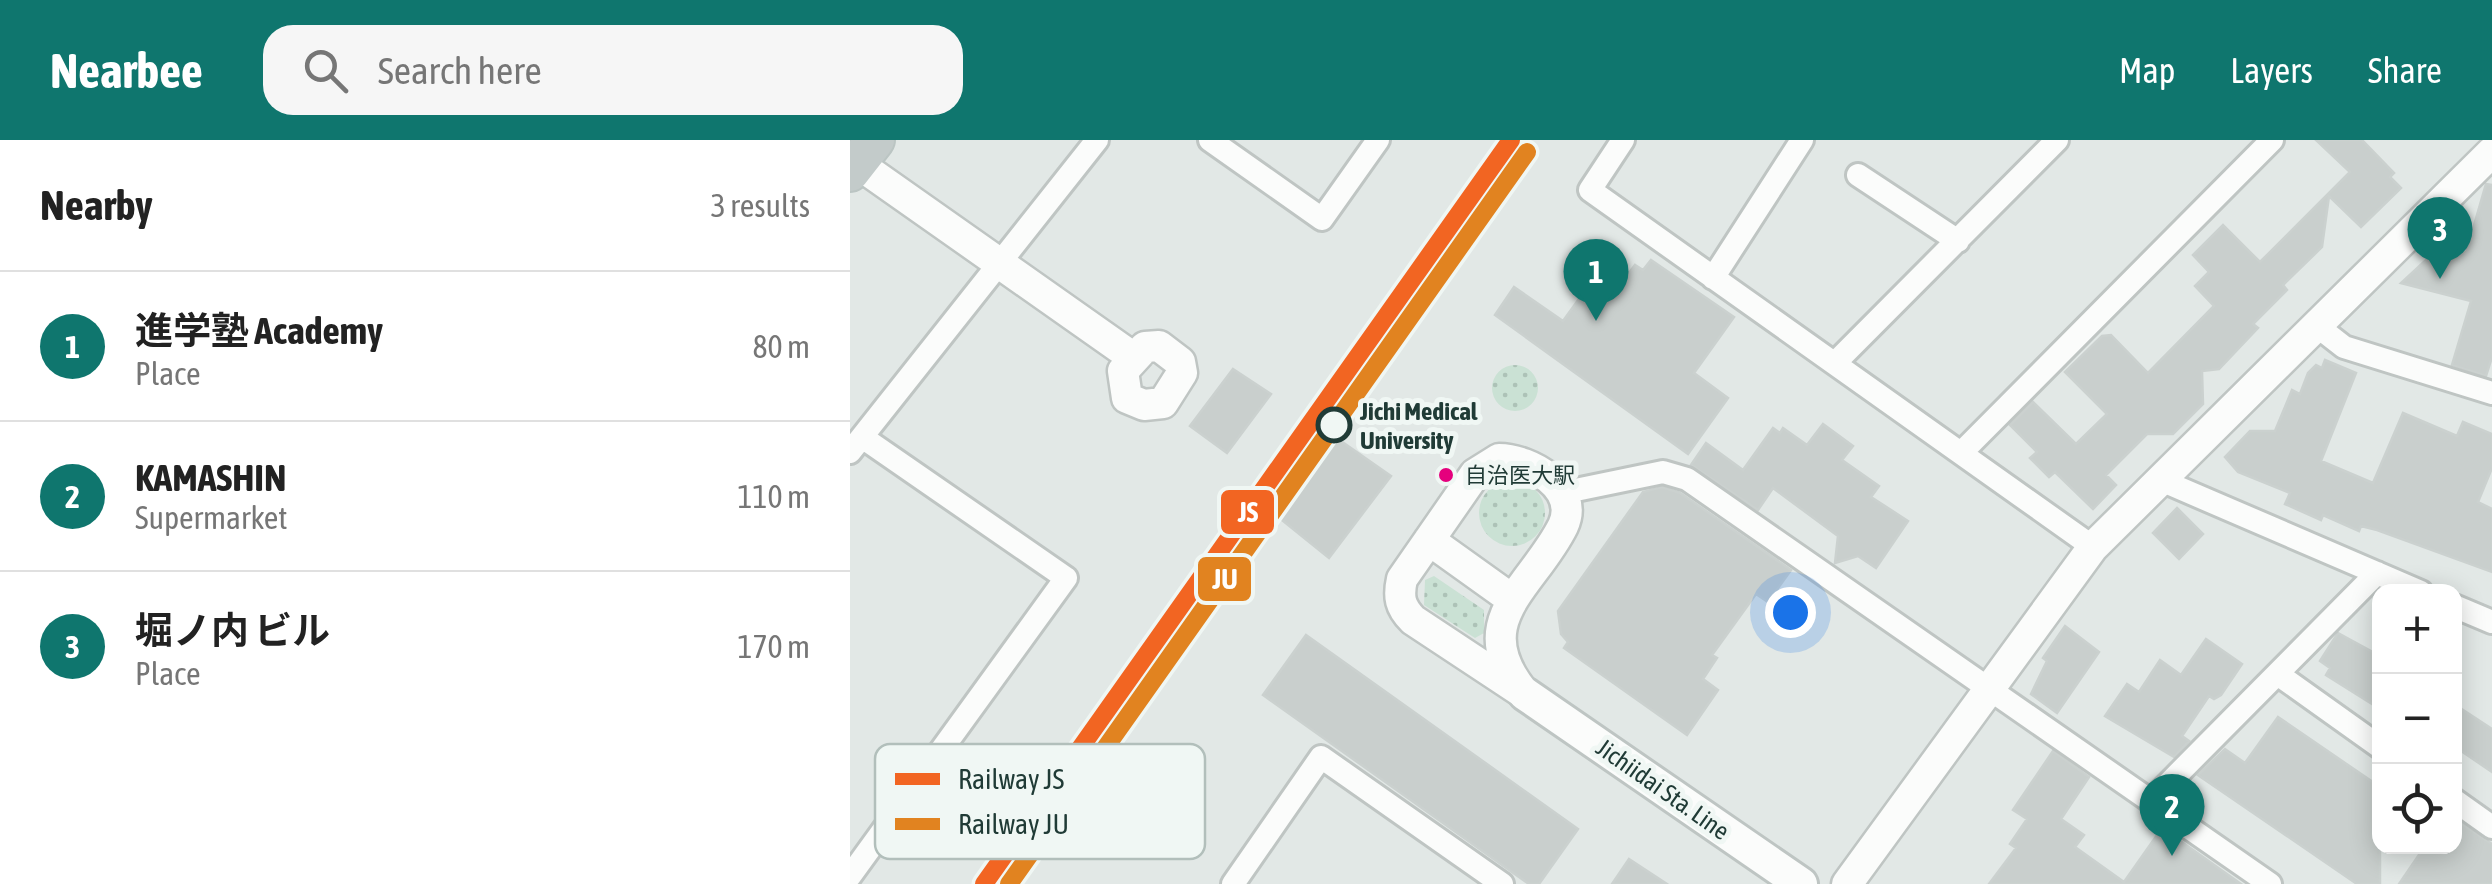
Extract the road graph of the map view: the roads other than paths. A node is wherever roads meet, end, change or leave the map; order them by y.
1 (1096, 140) edge
2 (1210, 140) edge
3 (1378, 140) edge
4 (1623, 140) edge
5 (1802, 140) edge
6 (2057, 140) edge
7 (2272, 140) edge
8 (2492, 152) edge
9 (861, 158) edge
10 (1858, 175) dead end
11 (1958, 240) junction
12 (1001, 264) junction
13 (1713, 278) junction
14 (2317, 326) junction
15 (1134, 358) dead end
16 (1835, 362) junction
17 (2492, 392) edge
18 (856, 445) edge
19 (1962, 451) junction
20 (2163, 480) junction
21 (1562, 493) junction
22 (1428, 540) junction
23 (2093, 546) junction
24 (2378, 573) junction
25 (2403, 584) edge
26 (1510, 598) junction
27 (2462, 609) edge
28 (2492, 622) edge
29 (2279, 675) junction
30 (1988, 688) junction
31 (1525, 694) junction
32 (2372, 740) edge
33 (946, 744) edge
34 (2152, 800) junction
35 (2462, 806) edge
36 (2492, 827) edge
37 (875, 842) edge
38 (850, 876) edge
39 (1233, 884) edge
40 (1502, 884) edge
41 (1801, 884) edge
42 (1847, 884) edge
43 (2270, 884) edge

1 - 12 street
2 - 3 street
4 - 13 street
5 - 13 street
6 - 11 street
7 - 19 street
8 - 14 street
9 - 12 street
10 - 11 street
11 - 16 street
12 - 15 street
12 - 18 street
13 - 16 street
14 - 17 street
14 - 20 street
16 - 19 street
18 - 33 street
19 - 23 street
20 - 23 street
20 - 24 street
21 - 22 street
21 - 26 street
21 - 30 street
22 - 26 street
22 - 31 street
23 - 30 street
24 - 25 street
24 - 29 street
26 - 31 street
27 - 28 street
29 - 32 street
29 - 34 street
30 - 34 street
30 - 42 street
31 - 41 main road, Jichiidai Sta. Line
34 - 43 street
35 - 36 street
37 - 38 street
39 - 40 street

